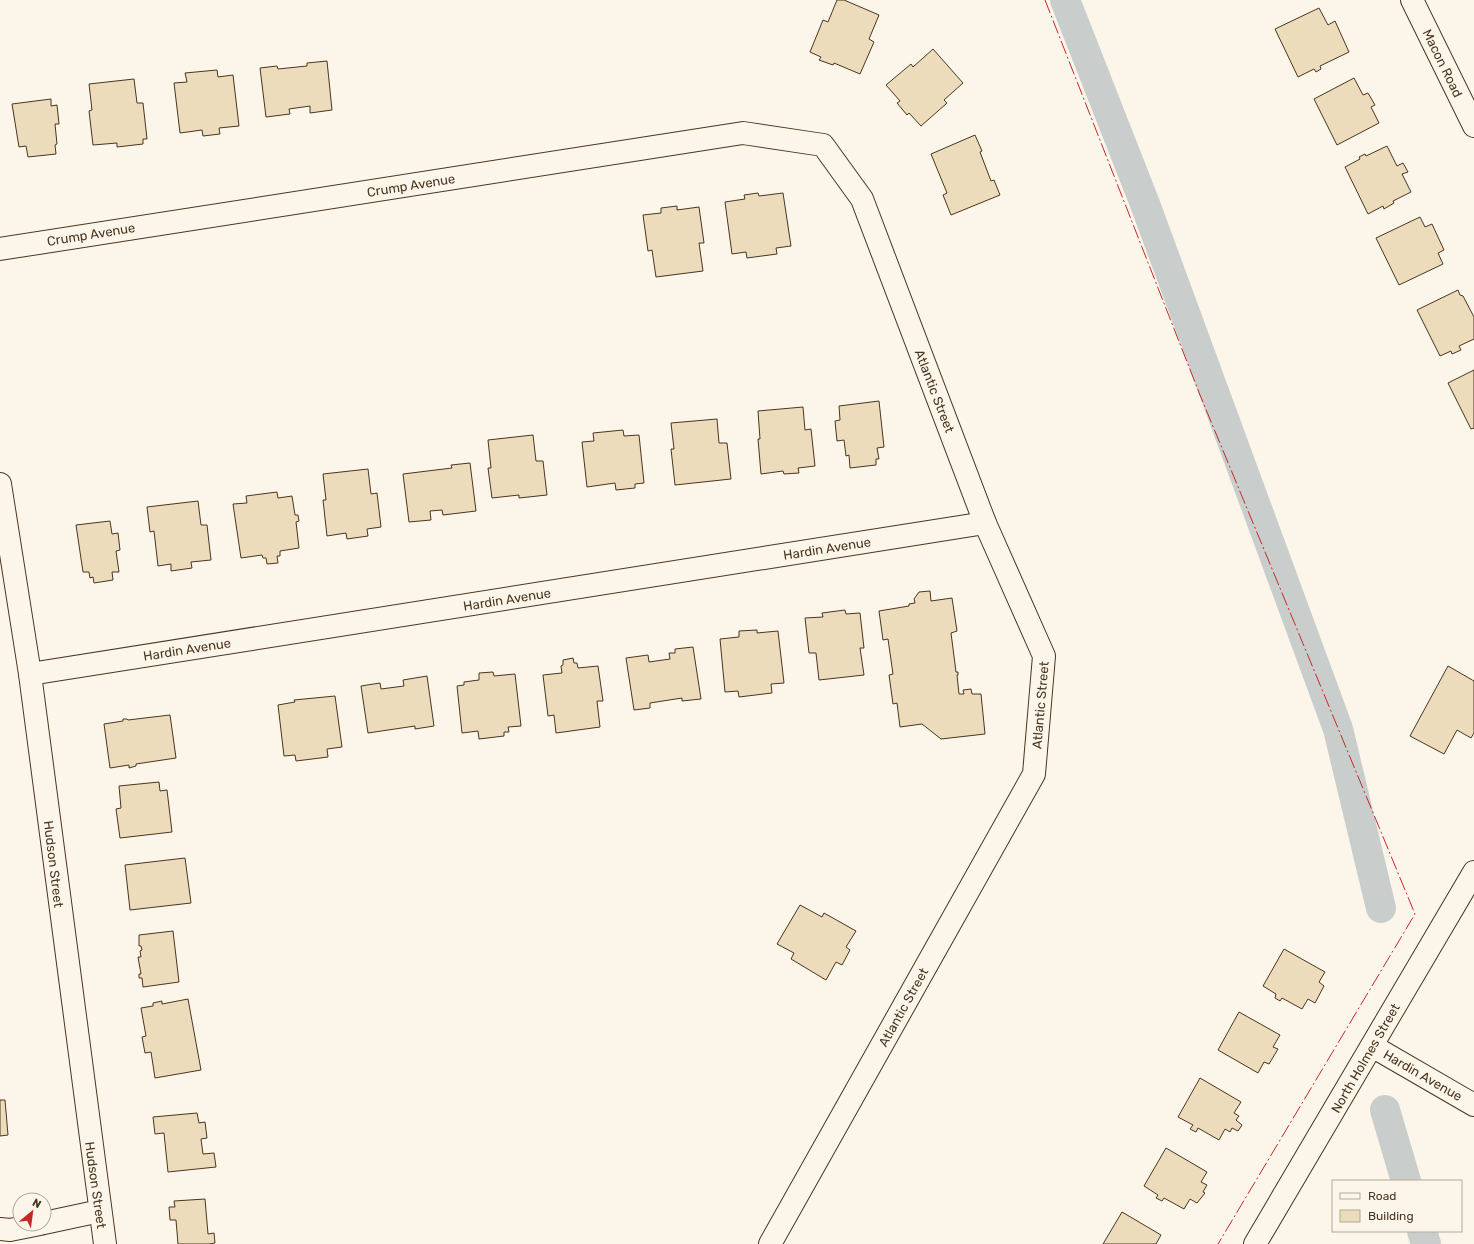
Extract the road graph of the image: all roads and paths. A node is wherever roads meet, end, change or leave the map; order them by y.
1 (1412, 0) edge
2 (1474, 126) edge
3 (823, 145) joint
4 (0, 249) edge
5 (0, 484) edge
6 (985, 523) junction
7 (30, 674) junction
8 (1474, 872) edge
9 (1372, 1046) junction
10 (1474, 1105) edge
11 (100, 1211) junction
12 (52, 1221) edge
13 (0, 1229) edge
14 (12, 1230) edge
15 (105, 1244) edge
16 (770, 1244) edge
17 (1255, 1244) edge

1 - 2 street, Macon Road
3 - 4 street, Crump Avenue
3 - 6 street, Atlantic Street
5 - 7 street, Hudson Street
6 - 7 street, Hardin Avenue
6 - 16 street, Atlantic Street
7 - 11 street, Hudson Street
8 - 9 street, North Holmes Street
9 - 10 street, Hardin Avenue
9 - 17 street, North Holmes Street
11 - 12 street
11 - 15 street, Hudson Street
13 - 14 street

